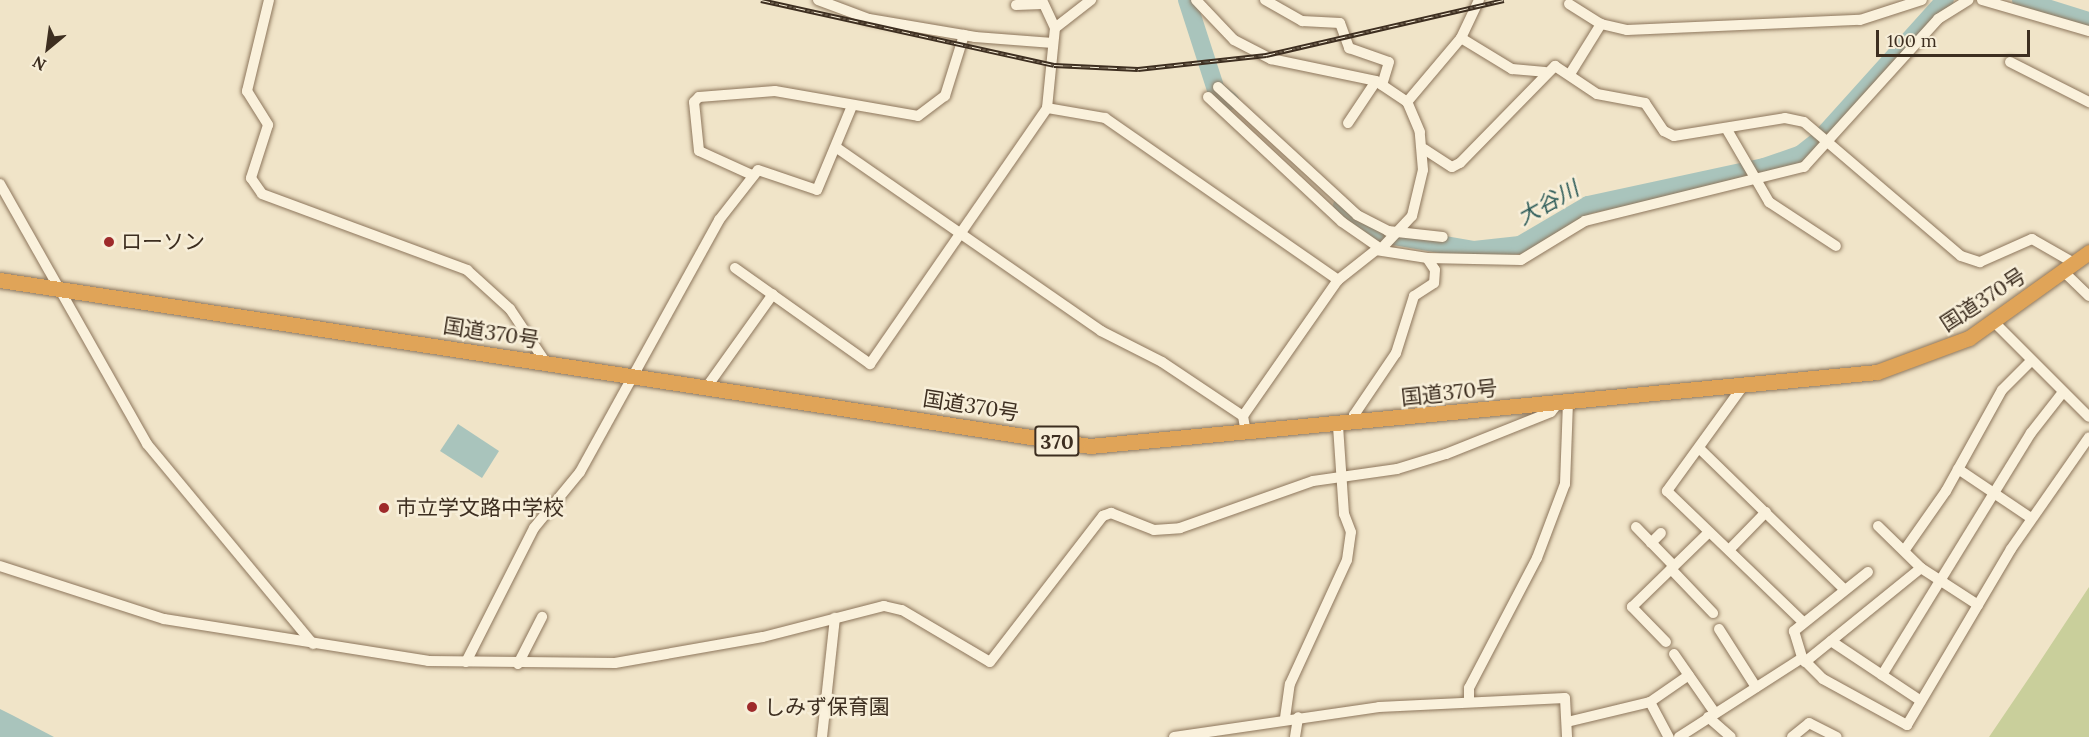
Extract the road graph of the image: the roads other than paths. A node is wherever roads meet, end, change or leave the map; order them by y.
1 (269, 0) edge
2 (818, 0) edge
3 (1091, 0) edge
4 (1196, 0) edge
5 (1265, 0) edge
6 (1479, 0) edge
7 (1922, 0) edge
8 (1968, 0) edge
9 (1982, 0) edge
10 (1042, 2) edge
11 (1569, 4) dead end
12 (1017, 5) dead end
13 (1602, 24) junction
14 (1055, 28) junction
15 (2089, 31) edge
16 (964, 35) junction
17 (1461, 38) junction
18 (1053, 43) junction
19 (2010, 62) dead end
20 (1545, 72) junction
21 (1570, 74) junction
22 (1379, 83) junction
23 (1218, 87) dead end
24 (1208, 97) dead end
25 (1407, 102) junction
26 (2089, 102) edge
27 (852, 106) junction
28 (1047, 108) junction
29 (1348, 123) dead end
30 (1726, 128) junction
31 (1830, 142) junction
32 (837, 148) junction
33 (1424, 149) junction
34 (752, 175) junction
35 (1758, 181) junction
36 (0, 184) edge
37 (961, 234) junction
38 (1443, 237) dead end
39 (1387, 240) junction
40 (1836, 246) dead end
41 (2089, 252) edge
42 (1427, 258) junction
43 (2069, 267) junction
44 (735, 268) dead end
45 (0, 280) edge
46 (1338, 280) junction
47 (57, 288) junction
48 (772, 294) junction
49 (2089, 296) edge
50 (1994, 322) junction
51 (2031, 361) junction
52 (546, 363) junction
53 (631, 376) junction
54 (1743, 386) junction
55 (706, 388) junction
56 (2063, 392) junction
57 (1563, 402) junction
58 (1243, 416) junction
59 (2089, 417) edge
60 (1354, 424) junction
61 (1338, 426) junction
62 (1246, 433) junction
63 (2089, 437) edge
64 (1700, 449) junction
65 (1958, 468) junction
66 (1341, 477) junction
67 (1995, 494) junction
68 (1766, 512) junction
69 (2031, 518) junction
70 (1878, 526) dead end
71 (1636, 527) dead end
72 (1709, 532) junction
73 (1661, 533) dead end
74 (1651, 543) junction
75 (1906, 548) junction
76 (1729, 550) junction
77 (0, 566) edge
78 (1672, 568) junction
79 (1921, 568) junction
80 (1868, 572) dead end
81 (1941, 581) junction
82 (1843, 588) junction
83 (1978, 605) junction
84 (1713, 613) dead end
85 (542, 617) dead end
86 (835, 618) junction
87 (1803, 622) junction
88 (1719, 628) dead end
89 (1831, 641) junction
90 (1666, 642) dead end
91 (313, 644) junction
92 (1674, 654) dead end
93 (1804, 659) junction
94 (466, 662) junction
95 (518, 664) junction
96 (1689, 675) junction
97 (1882, 675) junction
98 (1756, 687) junction
99 (1921, 700) junction
100 (1469, 701) junction
101 (1650, 702) junction
102 (1711, 715) junction
103 (1298, 717) junction
104 (1285, 718) junction
105 (1567, 722) junction
106 (822, 737) edge
107 (1174, 737) edge
108 (1295, 737) edge
109 (1568, 737) edge
110 (1669, 737) edge
111 (1679, 737) edge
112 (1731, 737) edge
113 (1792, 737) edge
114 (1837, 737) edge

1 - 52 street
2 - 16 street
3 - 14 street
4 - 22 street
5 - 22 street
6 - 17 street
7 - 13 street
8 - 31 street
9 - 15 street
10 - 12 street
10 - 14 street
11 - 13 street
13 - 21 street
14 - 18 street
16 - 18 street
16 - 27 street
17 - 20 street
17 - 25 street
18 - 28 street
19 - 26 street
20 - 21 street
20 - 33 street
21 - 30 street
22 - 25 street
22 - 29 street
23 - 39 street
24 - 39 street
25 - 33 street
27 - 32 street
27 - 34 street
28 - 37 street
28 - 46 street
30 - 31 street
30 - 35 street
31 - 35 street
31 - 43 street
32 - 34 street
32 - 37 street
33 - 39 street
34 - 53 street
35 - 40 street
35 - 42 street
36 - 47 street
37 - 48 street
37 - 58 street
38 - 39 street
39 - 42 street
39 - 46 street
41 - 43 highway, 国道370号 / 370
42 - 60 street
43 - 49 street
43 - 50 highway, 国道370号 / 370
44 - 48 street
45 - 47 highway, 国道370号 / 370
46 - 58 street
47 - 52 highway, 国道370号 / 370
47 - 91 street
48 - 55 street
50 - 51 street
50 - 54 highway, 国道370号 / 370
51 - 56 street
51 - 65 street
52 - 53 highway, 国道370号 / 370
53 - 55 highway, 国道370号 / 370
53 - 94 street
54 - 57 highway, 国道370号 / 370
54 - 64 street
55 - 62 highway, 国道370号 / 370
56 - 59 street
56 - 67 street
57 - 60 highway, 国道370号 / 370
57 - 66 street
57 - 100 street
58 - 62 street
60 - 61 highway, 国道370号 / 370
61 - 62 highway, 国道370号 / 370
61 - 66 street
63 - 69 street
64 - 68 street
64 - 72 street
65 - 67 street
65 - 75 street
66 - 86 street
66 - 104 street
67 - 69 street
67 - 81 street
68 - 76 street
68 - 82 street
69 - 83 street
70 - 75 street
71 - 74 street
72 - 76 street
72 - 78 street
73 - 74 street
74 - 78 street
75 - 79 street
76 - 87 street
77 - 91 street
78 - 84 street
78 - 90 street
79 - 81 street
79 - 89 street
80 - 82 street
81 - 83 street
81 - 97 street
82 - 87 street
83 - 99 street
85 - 95 street
86 - 95 street
86 - 106 street
87 - 93 street
88 - 98 street
89 - 93 street
89 - 97 street
91 - 94 street
92 - 96 street
93 - 98 street
93 - 99 street
94 - 95 street
96 - 101 street
96 - 102 street
97 - 99 street
98 - 102 street
100 - 103 street
100 - 105 street
101 - 105 street
101 - 110 street
102 - 111 street
102 - 112 street
103 - 104 street
103 - 108 street
104 - 107 street
105 - 109 street
113 - 114 street

